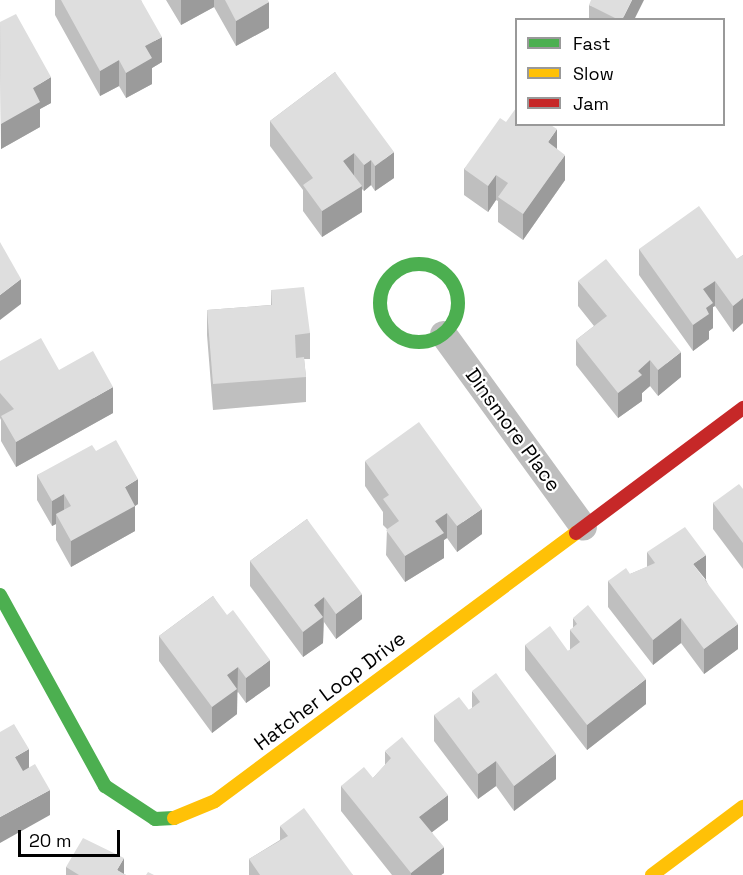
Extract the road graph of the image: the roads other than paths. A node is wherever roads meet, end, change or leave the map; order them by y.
1 (442, 334) junction
2 (743, 408) edge
3 (583, 526) junction
4 (0, 595) edge
5 (743, 807) edge
6 (652, 875) edge

1 - 1 street
1 - 3 street, Dinsmore Place
2 - 3 street, Hatcher Loop Drive
3 - 4 street, Hatcher Loop Drive
5 - 6 street

